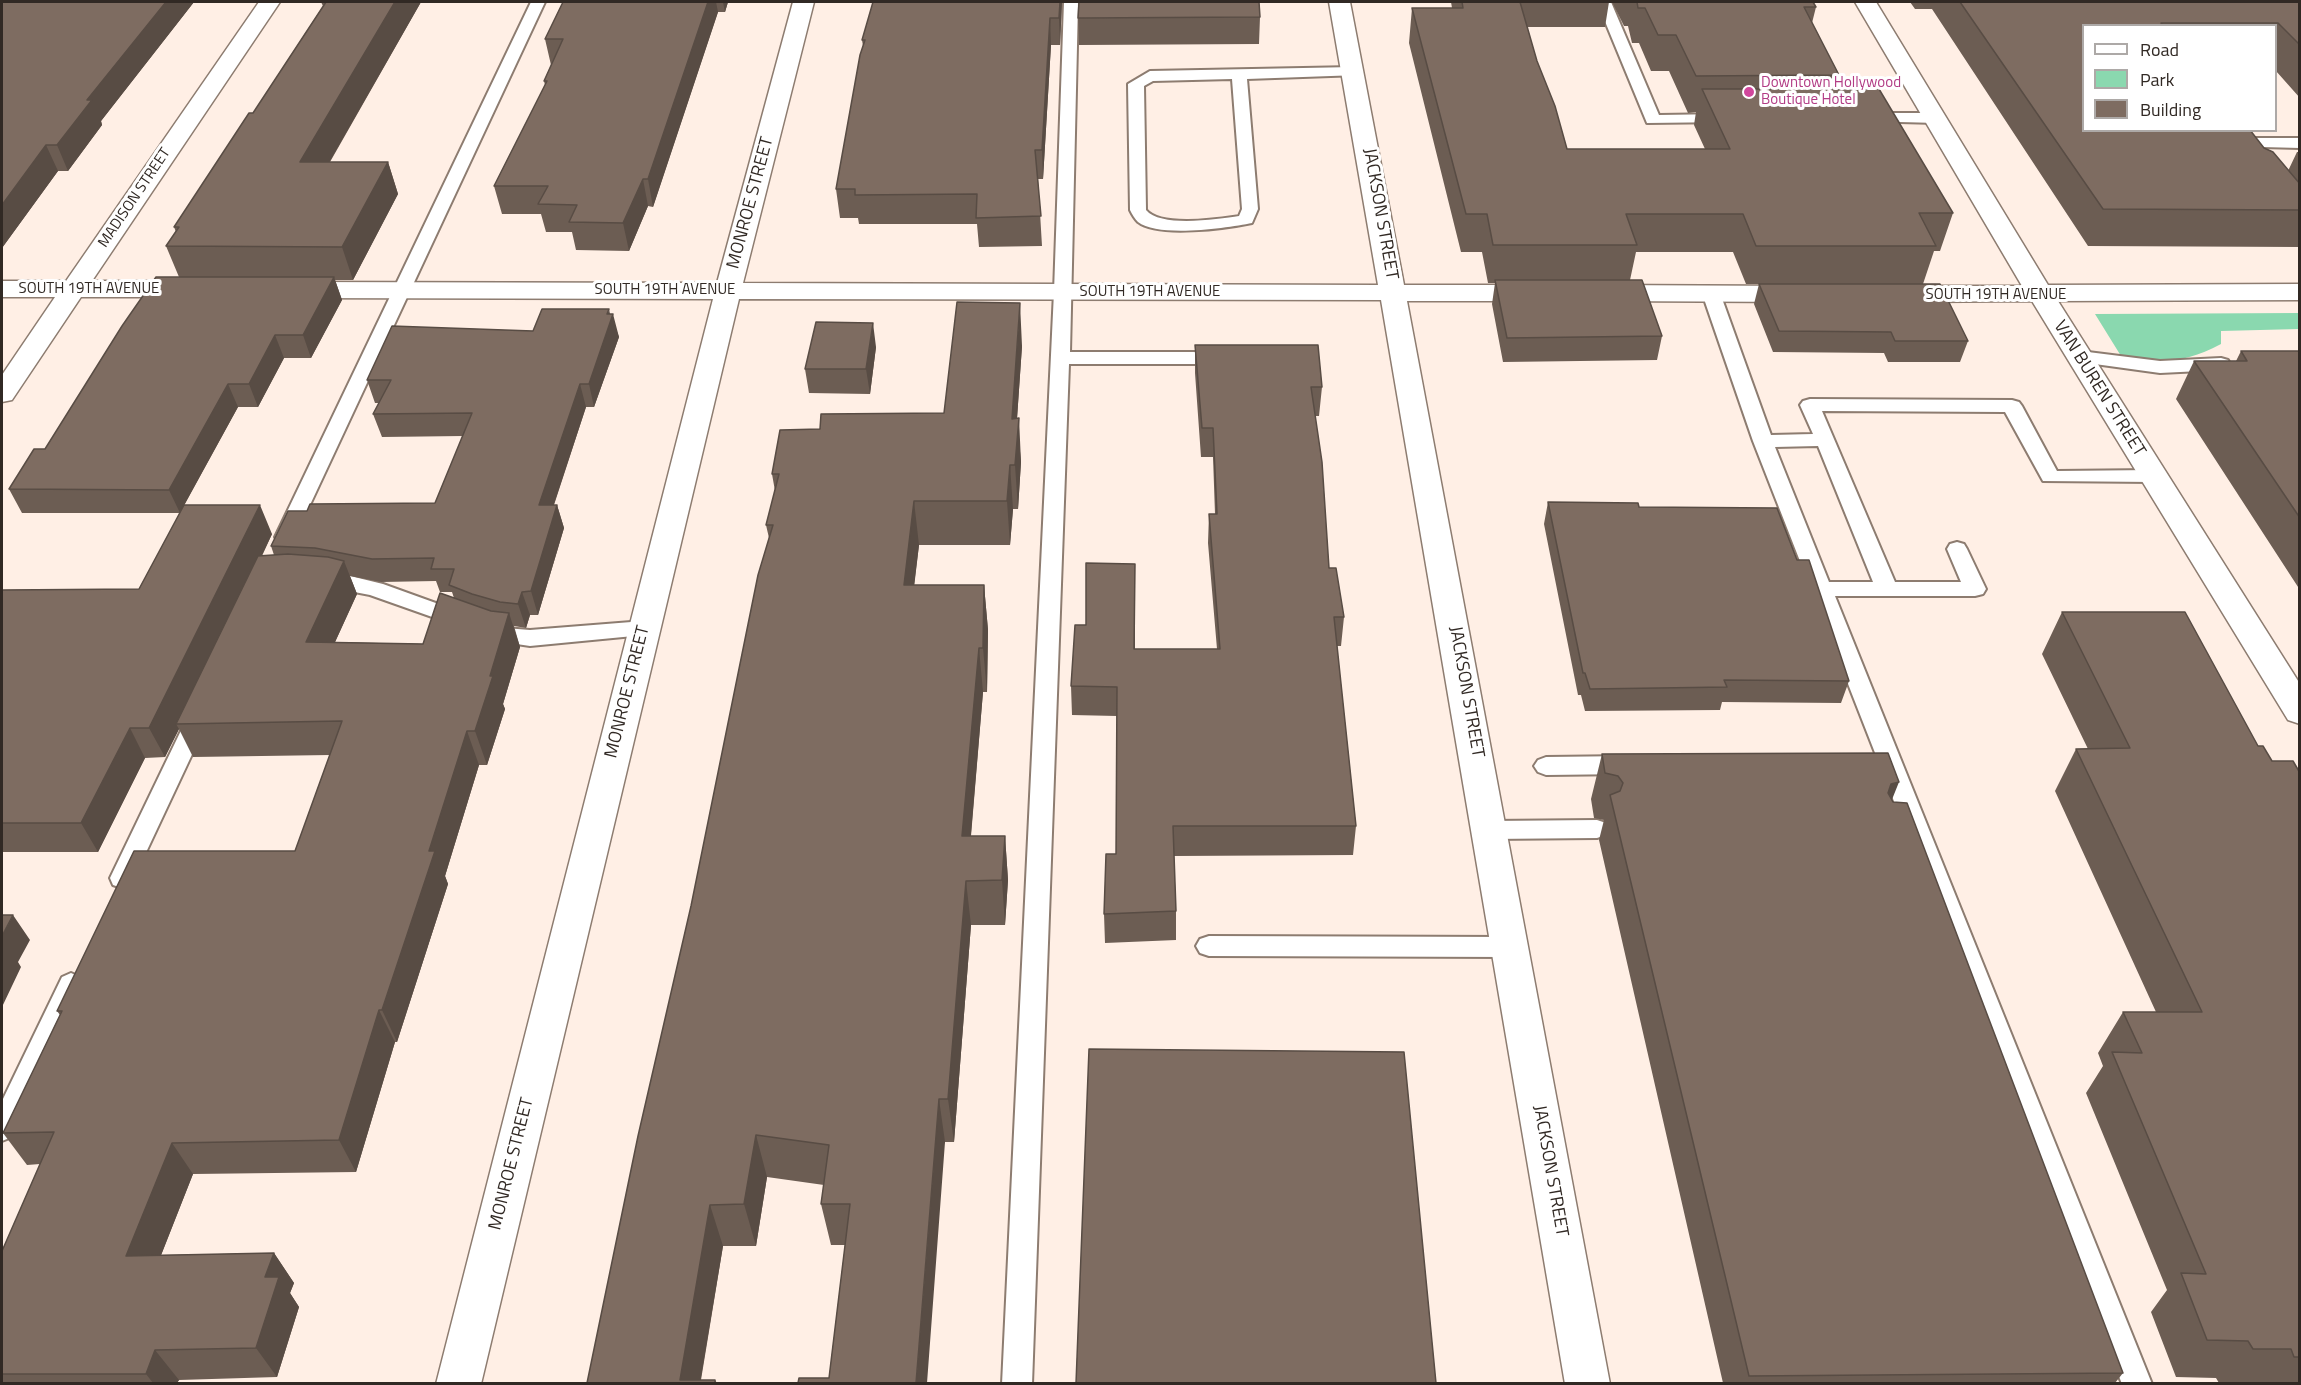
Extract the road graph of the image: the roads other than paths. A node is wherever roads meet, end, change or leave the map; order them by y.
1 (269, 2) edge
2 (538, 2) edge
3 (803, 2) edge
4 (1071, 2) edge
5 (1340, 2) edge
6 (1604, 2) edge
7 (1865, 2) edge
8 (1355, 78) junction
9 (1240, 80) junction
10 (1849, 118) edge
11 (1937, 118) junction
12 (1745, 119) edge
13 (2225, 137) edge
14 (2300, 143) edge
15 (2244, 160) edge
16 (74, 288) junction
17 (2, 289) edge
18 (214, 290) edge
19 (273, 290) edge
20 (728, 290) junction
21 (402, 291) junction
22 (1063, 292) junction
23 (1394, 292) junction
24 (2300, 292) edge
25 (1711, 294) junction
26 (1829, 294) edge
27 (1876, 294) edge
28 (2041, 295) junction
29 (2080, 357) junction
30 (1060, 358) junction
31 (1239, 358) edge
32 (2238, 361) edge
33 (2, 394) edge
34 (1825, 440) junction
35 (1763, 441) junction
36 (2153, 476) junction
37 (1957, 549) dead end
38 (274, 558) edge
39 (302, 578) edge
40 (1822, 589) junction
41 (1887, 589) junction
42 (644, 628) junction
43 (208, 698) edge
44 (2300, 712) edge
45 (1653, 764) edge
46 (1546, 766) dead end
47 (1490, 830) junction
48 (1597, 830) dead end
49 (115, 892) edge
50 (1209, 945) dead end
51 (1510, 947) junction
52 (79, 968) edge
53 (2, 1129) edge
54 (458, 1383) edge
55 (1017, 1383) edge
56 (1588, 1383) edge
57 (2137, 1383) edge

1 - 16 street, MADISON STREET
2 - 21 lane
3 - 20 street, MONROE STREET
4 - 22 lane
5 - 8 street, JACKSON STREET
6 - 12 lane
7 - 11 street, VAN BUREN STREET
8 - 9 lane
8 - 23 street, JACKSON STREET
9 - 9 lane
10 - 11 lane
11 - 28 street, VAN BUREN STREET
13 - 14 lane
13 - 15 lane
16 - 17 street, SOUTH 19TH AVENUE
16 - 18 street, SOUTH 19TH AVENUE
16 - 33 street, MADISON STREET
19 - 21 street, SOUTH 19TH AVENUE
20 - 21 street, SOUTH 19TH AVENUE
20 - 22 street, SOUTH 19TH AVENUE
20 - 42 street, MONROE STREET
21 - 38 lane
22 - 23 street, SOUTH 19TH AVENUE
22 - 30 lane
23 - 25 street, SOUTH 19TH AVENUE
23 - 47 street, JACKSON STREET
24 - 28 street, SOUTH 19TH AVENUE
25 - 26 street, SOUTH 19TH AVENUE
25 - 35 lane
27 - 28 street, SOUTH 19TH AVENUE
28 - 29 street, VAN BUREN STREET
29 - 32 lane
29 - 36 street, VAN BUREN STREET
30 - 31 lane
30 - 55 lane
34 - 35 lane
34 - 36 lane
34 - 41 lane
35 - 40 lane
36 - 44 street, VAN BUREN STREET
37 - 41 lane
39 - 42 lane
40 - 41 lane
40 - 57 lane
42 - 54 street, MONROE STREET
43 - 49 lane
45 - 46 lane
47 - 48 lane
47 - 51 street, JACKSON STREET
50 - 51 lane
51 - 56 street, JACKSON STREET
52 - 53 lane

